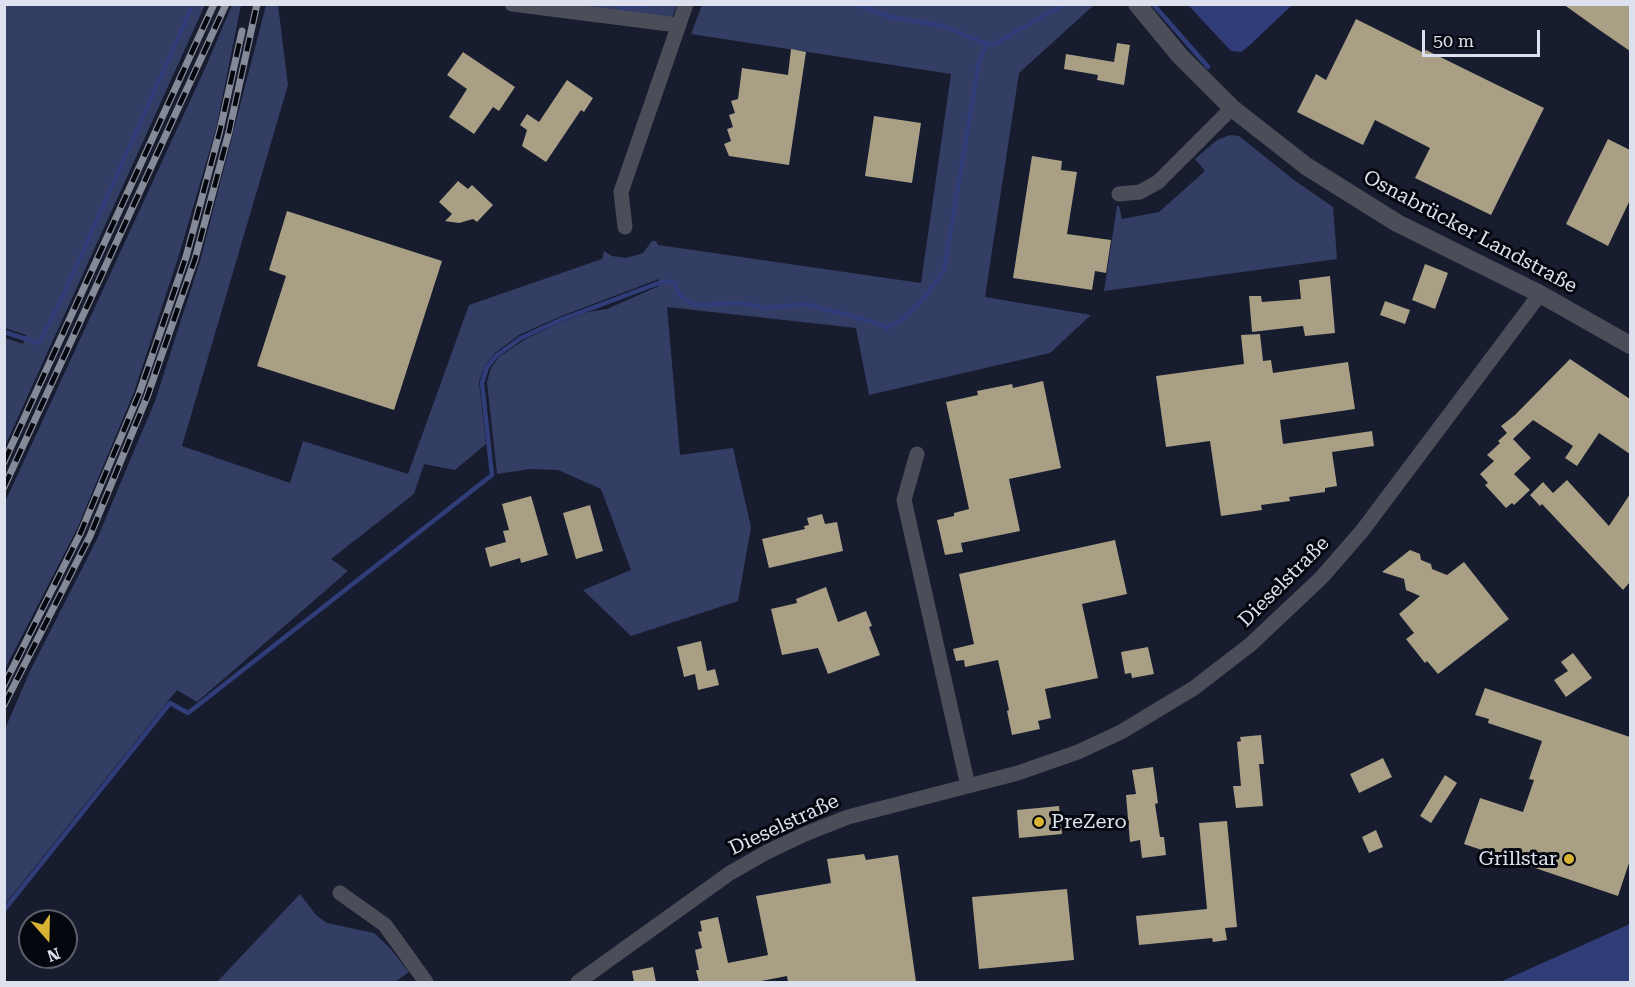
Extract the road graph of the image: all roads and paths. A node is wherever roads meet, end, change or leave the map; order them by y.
1 (512, 4) edge
2 (686, 4) edge
3 (1137, 4) edge
4 (677, 26) junction
5 (1232, 108) junction
6 (1119, 194) dead end
7 (625, 227) dead end
8 (1539, 294) junction
9 (1630, 345) edge
10 (917, 453) dead end
11 (968, 786) junction
12 (340, 893) dead end
13 (426, 982) edge
14 (578, 982) edge

1 - 4 street
2 - 4 street
3 - 5 street, Osnabrücker Landstraße
4 - 7 street
5 - 6 street
5 - 8 street, Osnabrücker Landstraße
8 - 9 street, Osnabrücker Landstraße
8 - 11 street, Dieselstraße
10 - 11 street
11 - 14 street, Dieselstraße
12 - 13 street

